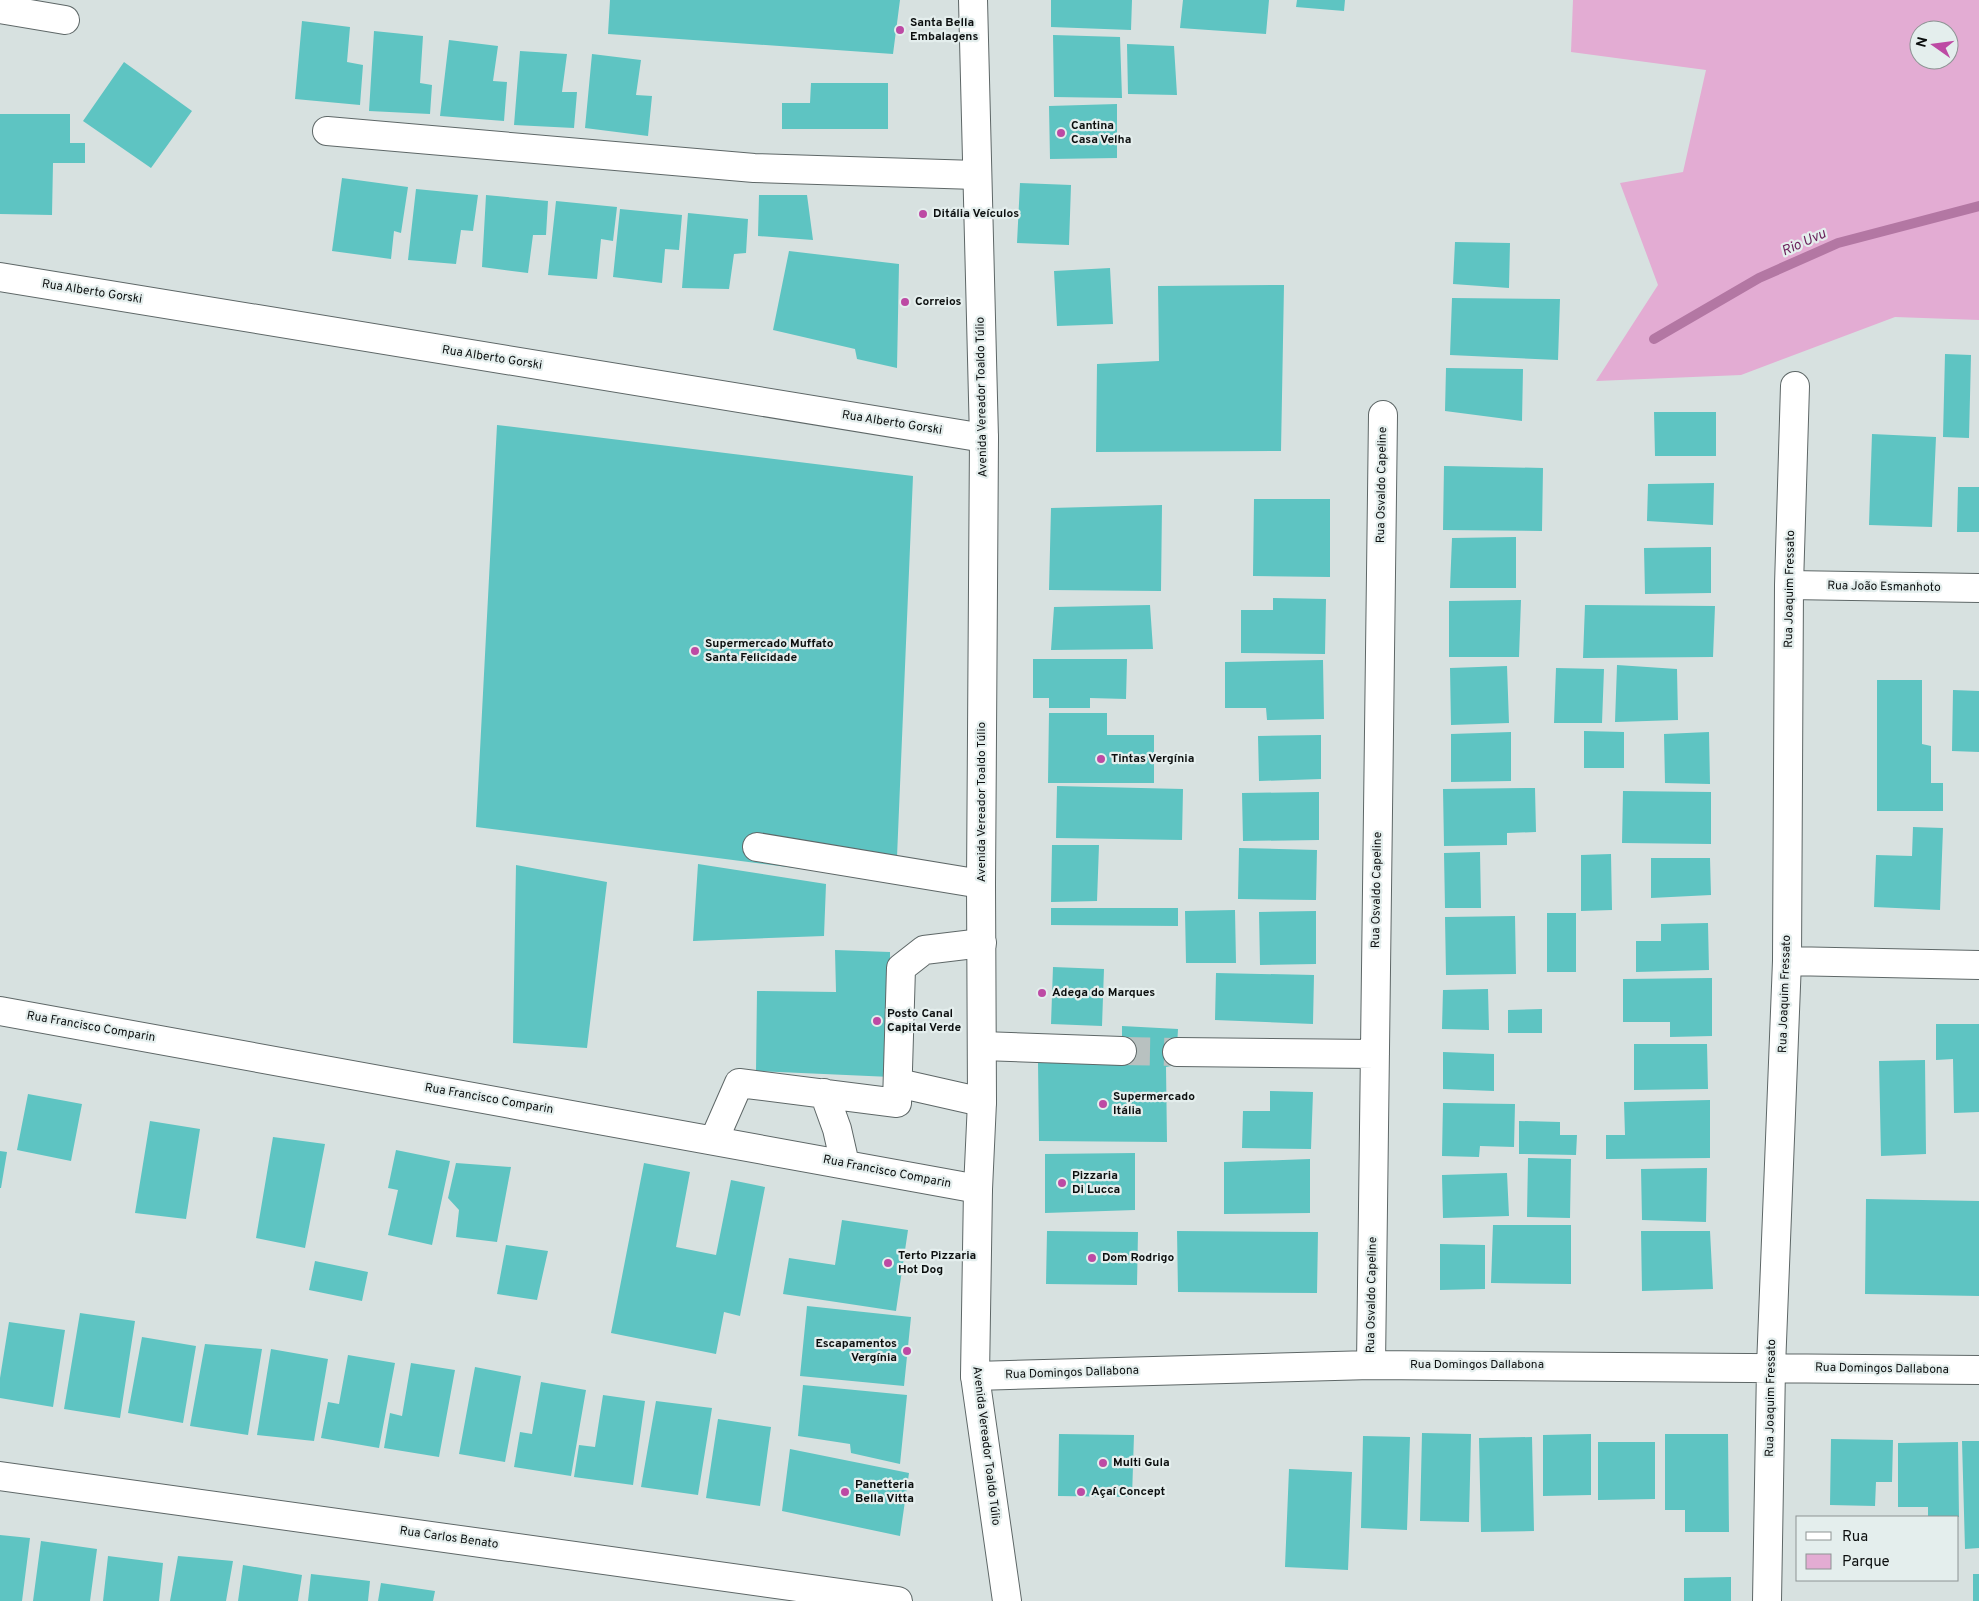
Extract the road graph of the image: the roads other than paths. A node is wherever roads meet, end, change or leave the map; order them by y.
1 (972, 0) edge
2 (0, 9) edge
3 (65, 20) dead end
4 (327, 131) dead end
5 (976, 175) junction
6 (0, 277) edge
7 (1795, 386) dead end
8 (1382, 415) dead end
9 (984, 438) junction
10 (1789, 585) junction
11 (1979, 588) edge
12 (757, 847) dead end
13 (981, 884) junction
14 (982, 943) junction
15 (1787, 961) junction
16 (1979, 965) edge
17 (0, 1011) edge
18 (982, 1046) junction
19 (1122, 1051) tunnel mouth
20 (1177, 1052) tunnel mouth
21 (1375, 1054) junction
22 (898, 1083) junction
23 (824, 1093) junction
24 (982, 1102) junction
25 (714, 1140) junction
26 (845, 1164) junction
27 (978, 1189) junction
28 (1371, 1364) junction
29 (1771, 1367) junction
30 (1979, 1370) edge
31 (975, 1376) junction
32 (0, 1476) edge
33 (794, 1594) edge
34 (898, 1601) edge
35 (1007, 1601) edge
36 (1767, 1601) edge

1 - 5 street, Avenida Vereador Toaldo Túlio
2 - 3 street
4 - 5 street
5 - 9 street, Avenida Vereador Toaldo Túlio
6 - 9 street, Rua Alberto Gorski
7 - 10 street, Rua Joaquim Fressato
8 - 21 street, Rua Osvaldo Capeline
9 - 13 street, Avenida Vereador Toaldo Túlio
10 - 11 street, Rua João Esmanhoto
10 - 15 street, Rua Joaquim Fressato
12 - 13 street
13 - 14 street, Avenida Vereador Toaldo Túlio
14 - 18 street, Avenida Vereador Toaldo Túlio
14 - 22 street
15 - 16 street
15 - 29 street, Rua Joaquim Fressato
17 - 25 street, Rua Francisco Comparin
18 - 19 street
18 - 24 street, Avenida Vereador Toaldo Túlio
20 - 21 street
21 - 28 street, Rua Osvaldo Capeline
22 - 23 street
22 - 24 street
23 - 25 street
23 - 26 street
24 - 27 street, Avenida Vereador Toaldo Túlio
25 - 26 street, Rua Francisco Comparin
26 - 27 street, Rua Francisco Comparin
27 - 31 street, Avenida Vereador Toaldo Túlio
28 - 29 street, Rua Domingos Dallabona
28 - 31 street, Rua Domingos Dallabona
29 - 30 street, Rua Domingos Dallabona
29 - 36 street, Rua Joaquim Fressato
31 - 35 street, Avenida Vereador Toaldo Túlio
32 - 33 street, Rua Carlos Benato
33 - 34 street, Rua Carlos Benato

